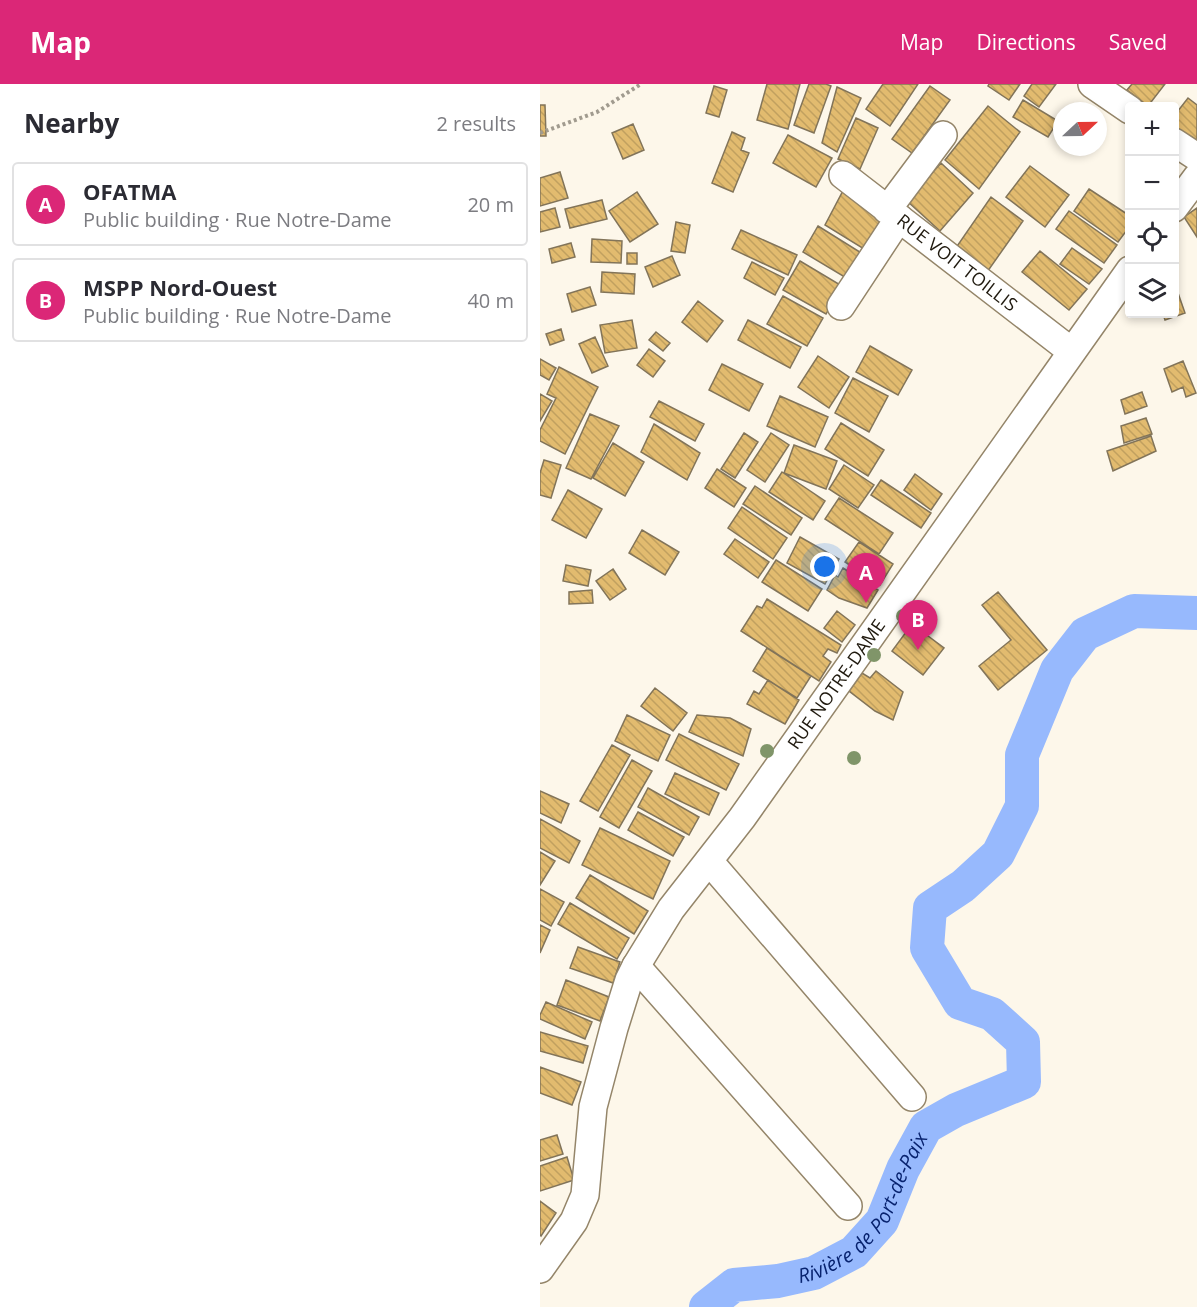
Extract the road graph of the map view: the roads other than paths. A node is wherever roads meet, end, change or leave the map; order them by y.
1 (1092, 84) edge
2 (1125, 107) edge
3 (943, 135) dead end
4 (1179, 145) edge
5 (1197, 157) edge
6 (843, 175) dead end
7 (1197, 177) edge
8 (1179, 201) edge
9 (893, 214) junction
10 (1125, 277) edge
11 (841, 306) dead end
12 (1071, 351) junction
13 (709, 861) junction
14 (632, 973) junction
15 (912, 1097) dead end
16 (848, 1206) dead end
17 (540, 1269) edge

1 - 2 street
3 - 9 street
4 - 5 street
6 - 9 street, RUE VOIT TOILLIS
7 - 8 street
9 - 11 street
9 - 12 street, RUE VOIT TOILLIS
10 - 12 street, RUE NOTRE-DAME
12 - 13 street, RUE NOTRE-DAME
13 - 14 street, RUE NOTRE-DAME
13 - 15 street
14 - 16 street
14 - 17 street, RUE NOTRE-DAME

